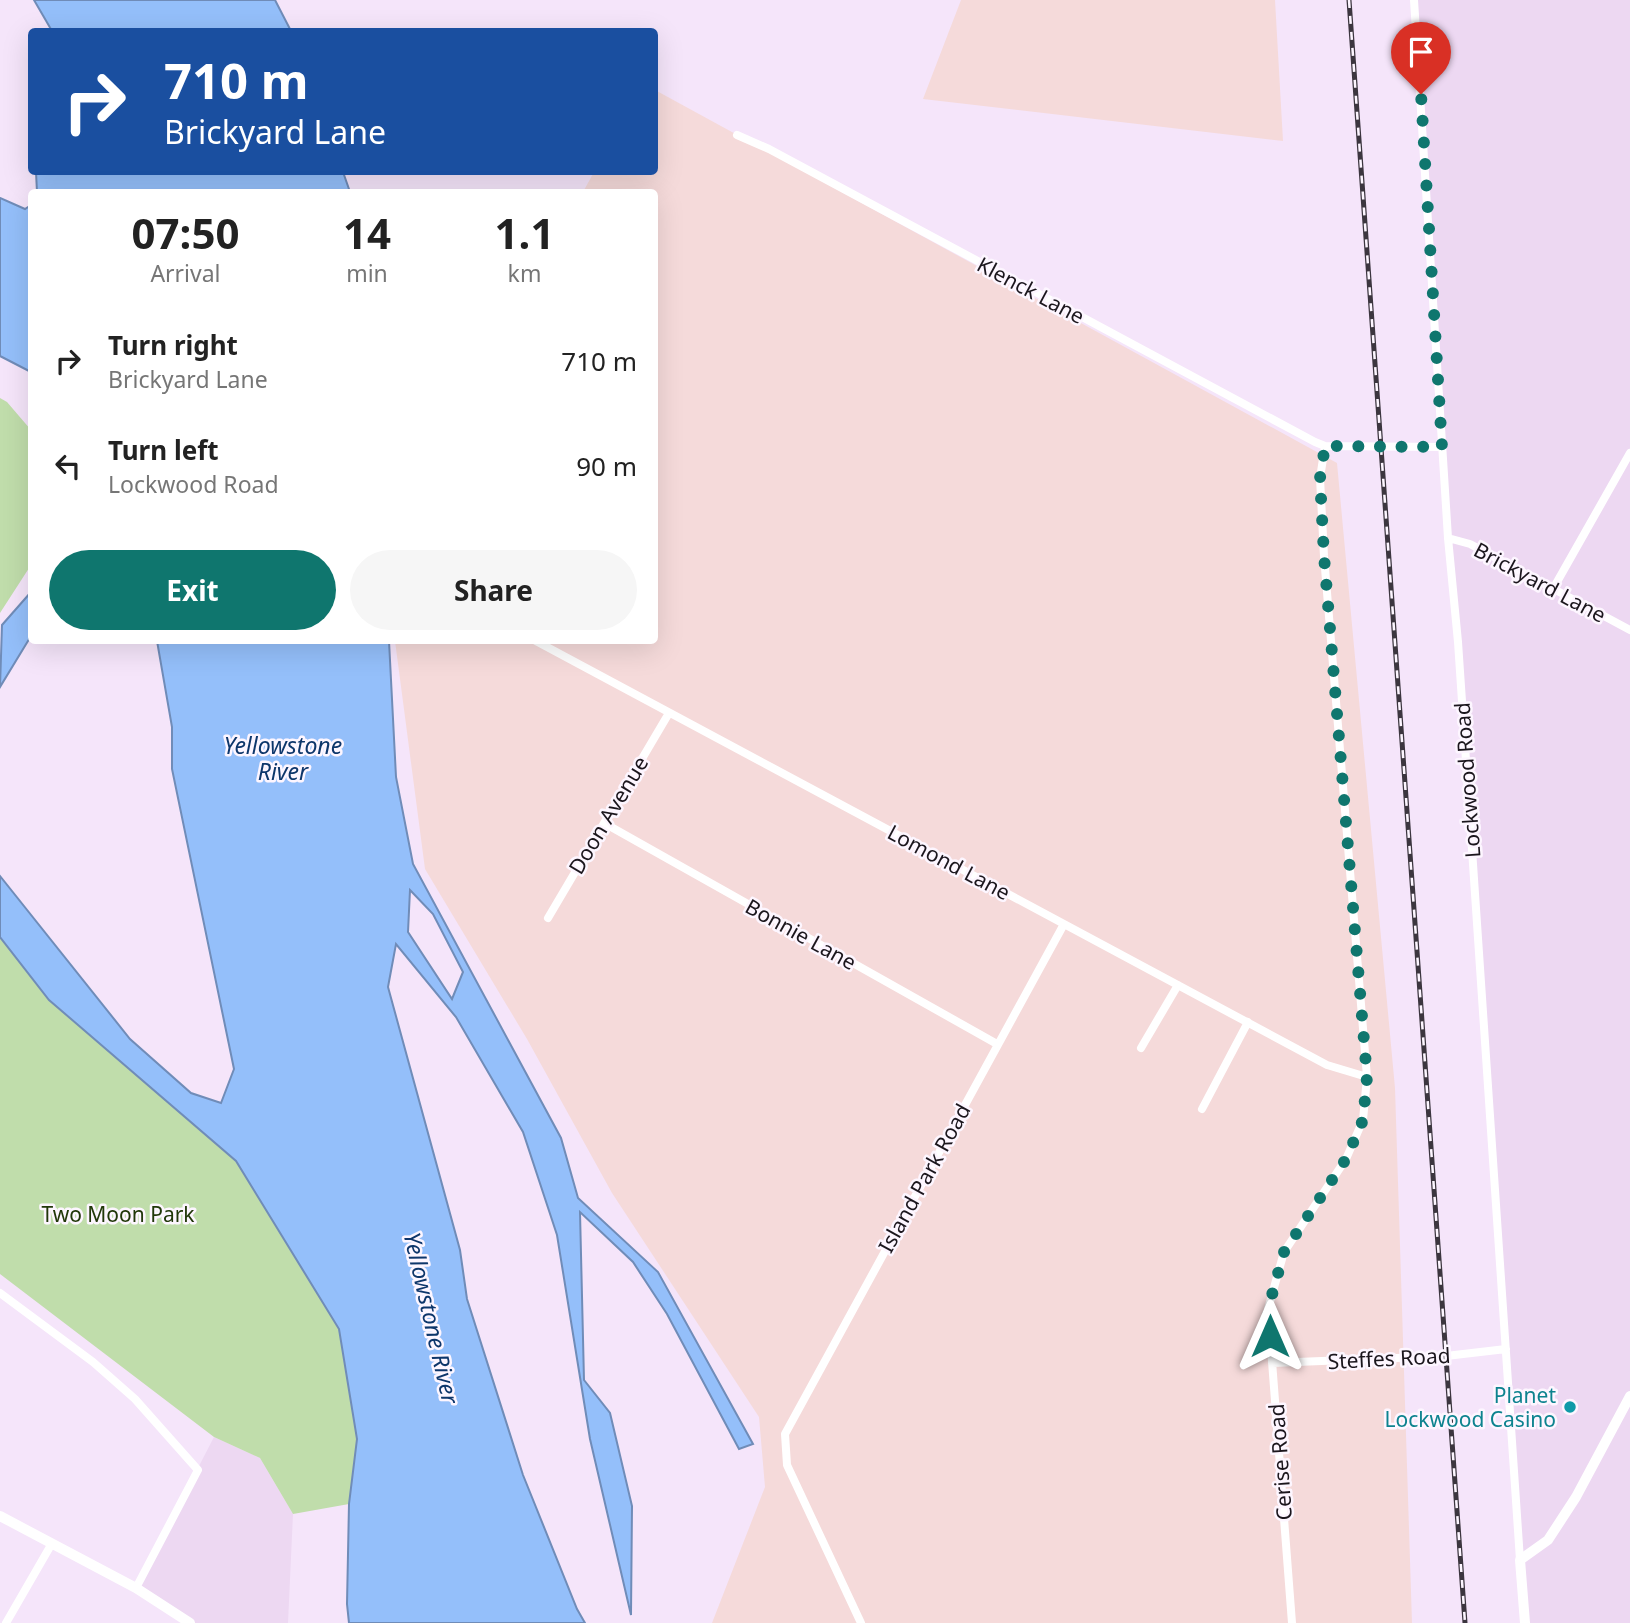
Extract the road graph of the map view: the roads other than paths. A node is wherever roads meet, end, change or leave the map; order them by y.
1 (1414, 0) edge
2 (737, 135) dead end
3 (1325, 446) junction
4 (1442, 447) junction
5 (1630, 453) edge
6 (1448, 538) junction
7 (1553, 589) junction
8 (1630, 630) edge
9 (541, 644) edge
10 (669, 713) junction
11 (604, 823) junction
12 (548, 918) dead end
13 (1064, 924) junction
14 (1178, 985) junction
15 (1248, 1022) junction
16 (997, 1044) junction
17 (1141, 1048) dead end
18 (1367, 1077) junction
19 (1202, 1109) dead end
20 (0, 1293) edge
21 (1506, 1349) junction
22 (1272, 1363) junction
23 (1630, 1396) edge
24 (0, 1516) edge
25 (51, 1545) junction
26 (1520, 1560) junction
27 (136, 1588) junction
28 (6, 1623) edge
29 (190, 1623) edge
30 (861, 1623) edge
31 (1292, 1623) edge
32 (1525, 1623) edge

1 - 4 street, Lockwood Road
2 - 3 street, Klenck Lane
3 - 4 street
3 - 18 street, Cerise Road
4 - 6 street, Lockwood Road
5 - 7 street
6 - 7 street, Brickyard Lane
6 - 21 street, Lockwood Road
7 - 8 street, Brickyard Lane
9 - 10 street, Lomond Lane
10 - 11 street, Doon Avenue
10 - 13 street, Lomond Lane
11 - 12 street, Doon Avenue
11 - 16 street, Bonnie Lane
13 - 14 street, Lomond Lane
13 - 16 street, Island Park Road
14 - 15 street, Lomond Lane
14 - 17 street
15 - 18 street, Lomond Lane
15 - 19 street
16 - 30 street, Island Park Road
18 - 22 street, Cerise Road
20 - 27 street
21 - 22 street, Steffes Road
21 - 26 street, Lockwood Road
22 - 31 street, Cerise Road
23 - 26 street
24 - 25 main road
25 - 27 main road
25 - 28 street
26 - 32 street
27 - 29 main road

